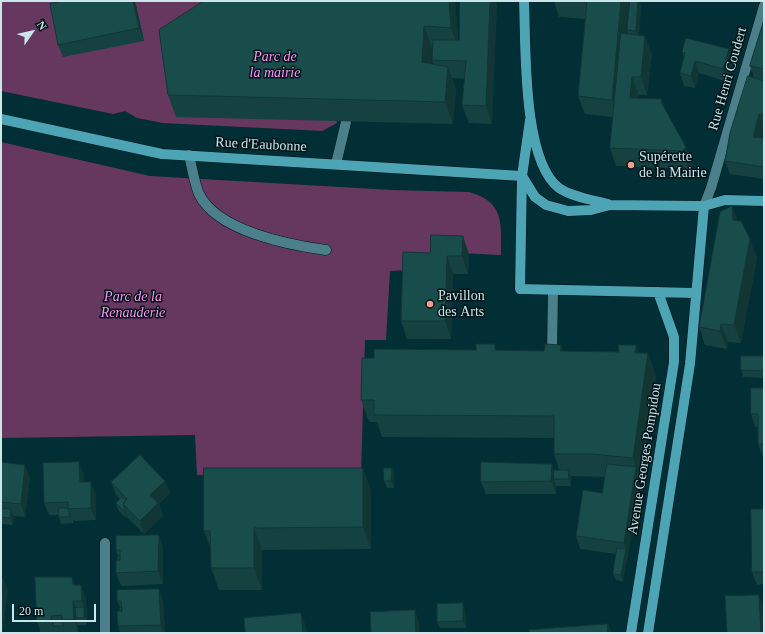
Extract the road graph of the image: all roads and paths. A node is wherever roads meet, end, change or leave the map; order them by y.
1 (524, 1) edge
2 (764, 6) edge
3 (1, 119) edge
4 (530, 120) junction
5 (346, 122) edge
6 (189, 155) junction
7 (336, 164) junction
8 (522, 176) junction
9 (764, 201) edge
10 (610, 205) junction
11 (704, 206) junction
12 (326, 250) dead end
13 (553, 290) junction
14 (658, 292) junction
15 (696, 293) junction
16 (552, 354) edge
17 (105, 543) dead end
18 (105, 633) edge
19 (631, 633) edge
20 (648, 633) edge

1 - 4 main road
2 - 11 street, Rue Henri Coudert
3 - 6 main road, Rue d'Eaubonne
4 - 8 main road
4 - 10 main road
5 - 7 street
6 - 7 main road, Rue d'Eaubonne
6 - 12 street
7 - 8 main road, Rue d'Eaubonne
8 - 10 main road
8 - 13 main road
9 - 11 main road
10 - 11 main road
11 - 15 main road
13 - 14 main road
13 - 16 street
14 - 15 main road
14 - 19 main road, Avenue Georges Pompidou
15 - 20 main road
17 - 18 street

